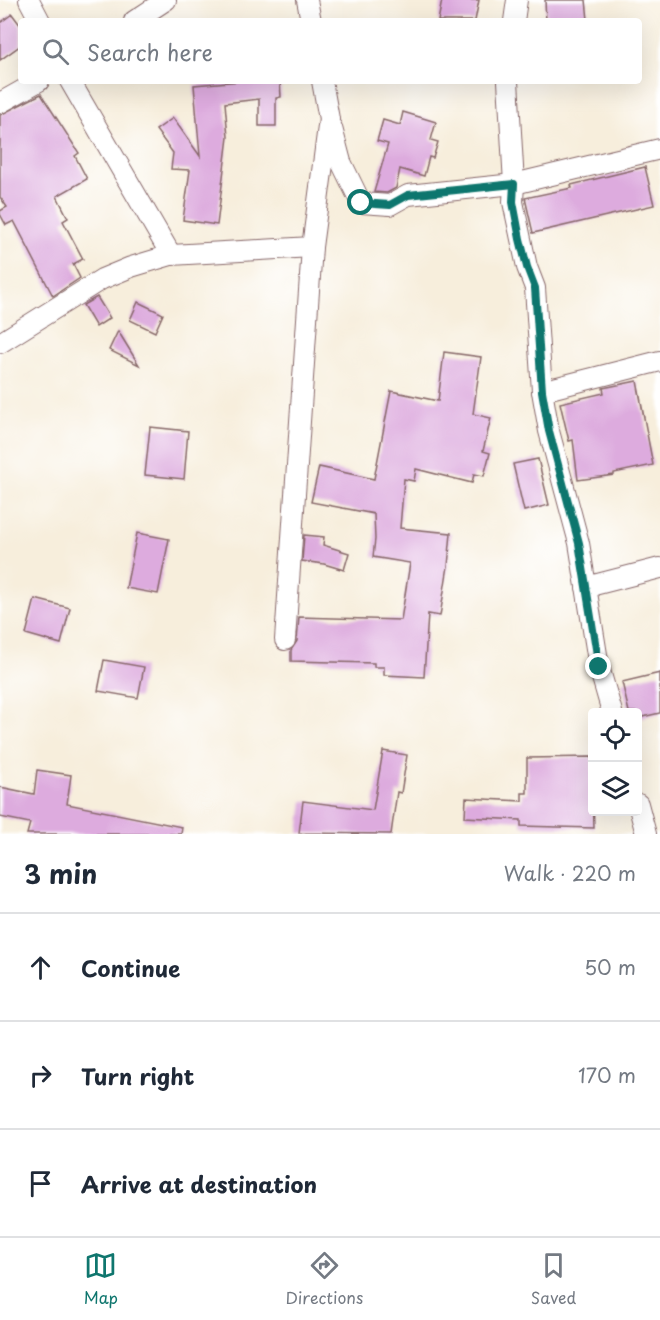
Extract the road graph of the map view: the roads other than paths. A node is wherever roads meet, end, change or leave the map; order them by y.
1 (29, 0) edge
2 (166, 0) edge
3 (307, 0) edge
4 (517, 0) edge
5 (38, 18) edge
6 (139, 18) edge
7 (310, 18) edge
8 (514, 18) edge
9 (34, 84) edge
10 (72, 84) edge
11 (323, 84) edge
12 (508, 84) edge
13 (0, 103) edge
14 (330, 119) junction
15 (660, 149) edge
16 (514, 184) junction
17 (312, 247) junction
18 (171, 255) junction
19 (0, 343) edge
20 (660, 361) edge
21 (542, 391) junction
22 (660, 568) edge
23 (586, 587) junction
24 (285, 640) dead end
25 (611, 708) edge
26 (641, 816) edge
27 (646, 834) edge

1 - 5 street
2 - 6 street
3 - 7 street
4 - 8 street
9 - 13 street
10 - 18 street
11 - 14 street
12 - 16 street
14 - 16 street
14 - 17 street
15 - 16 street
16 - 21 street
17 - 18 street
17 - 24 street
18 - 19 street
20 - 21 street
21 - 23 street
22 - 23 street
23 - 25 street
26 - 27 street

